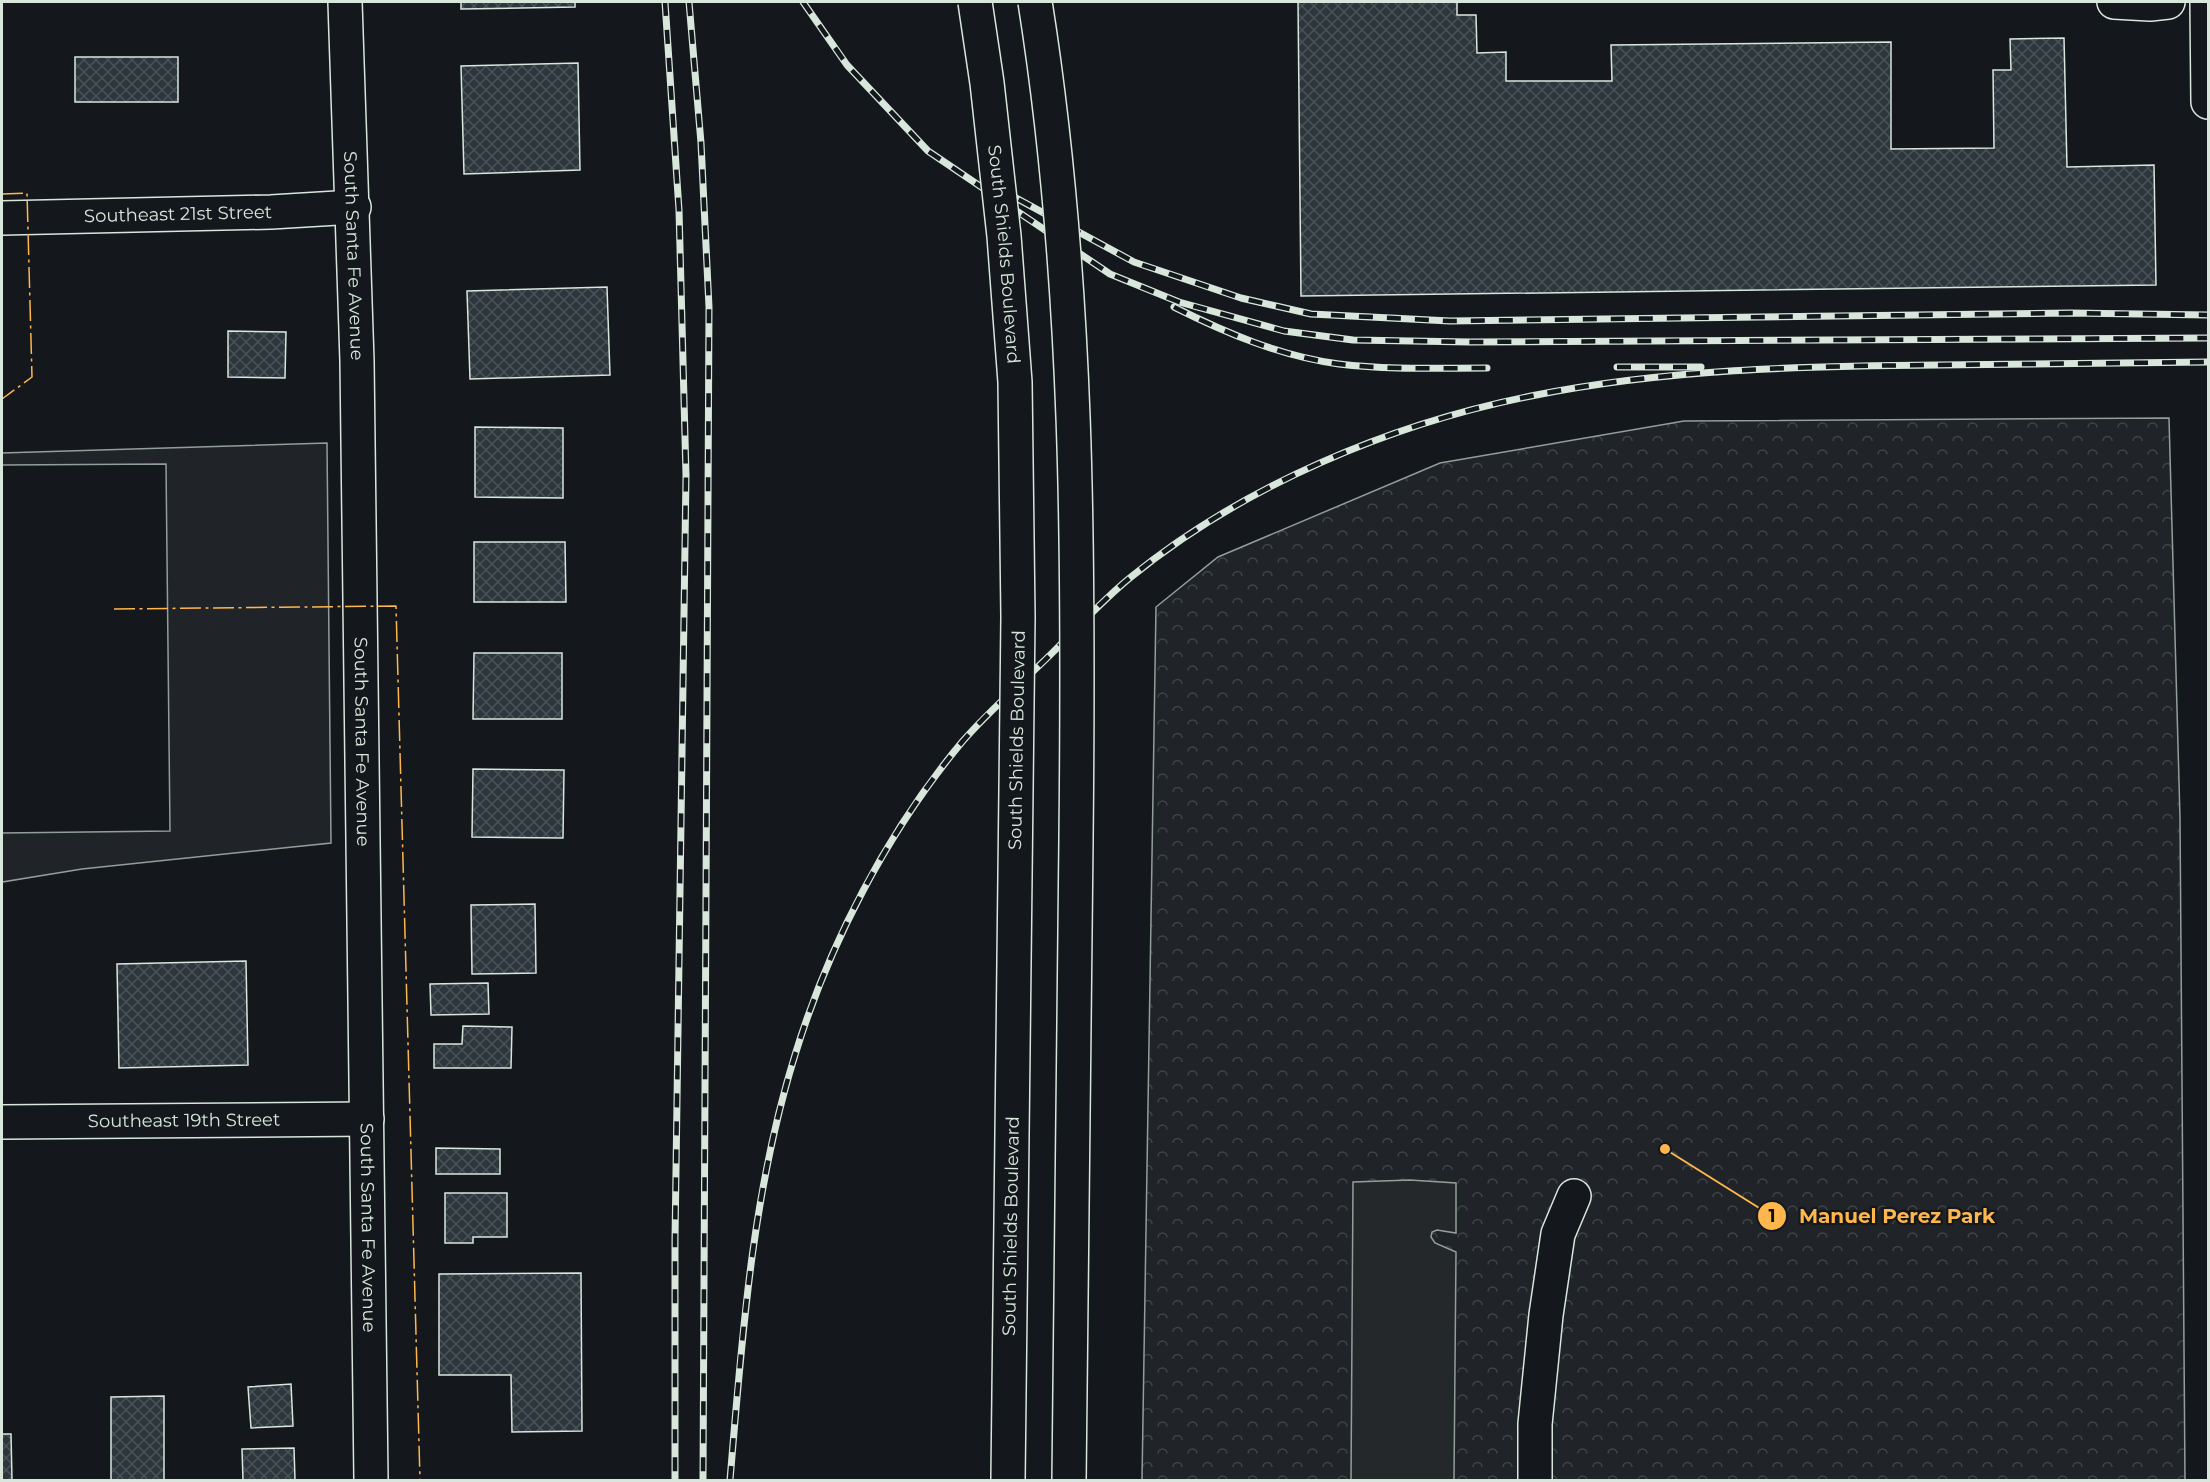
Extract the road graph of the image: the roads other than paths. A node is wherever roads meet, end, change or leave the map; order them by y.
1 (345, 2) edge
2 (975, 2) edge
3 (1035, 2) edge
4 (2114, 2) edge
5 (2168, 2) edge
6 (2207, 2) edge
7 (2208, 102) edge
8 (354, 207) junction
9 (2, 218) edge
10 (367, 1119) junction
11 (2, 1122) edge
12 (1574, 1196) dead end
13 (370, 1480) edge
14 (1008, 1480) edge
15 (1069, 1480) edge
16 (1535, 1480) edge

1 - 8 main road, South Santa Fe Avenue
2 - 14 main road, South Shields Boulevard, bridge
3 - 15 main road, bridge
4 - 5 main road
6 - 7 main road
8 - 9 main road, Southeast 21st Street
8 - 10 main road, South Santa Fe Avenue
10 - 11 main road, Southeast 19th Street
10 - 13 main road, South Santa Fe Avenue
12 - 16 main road

